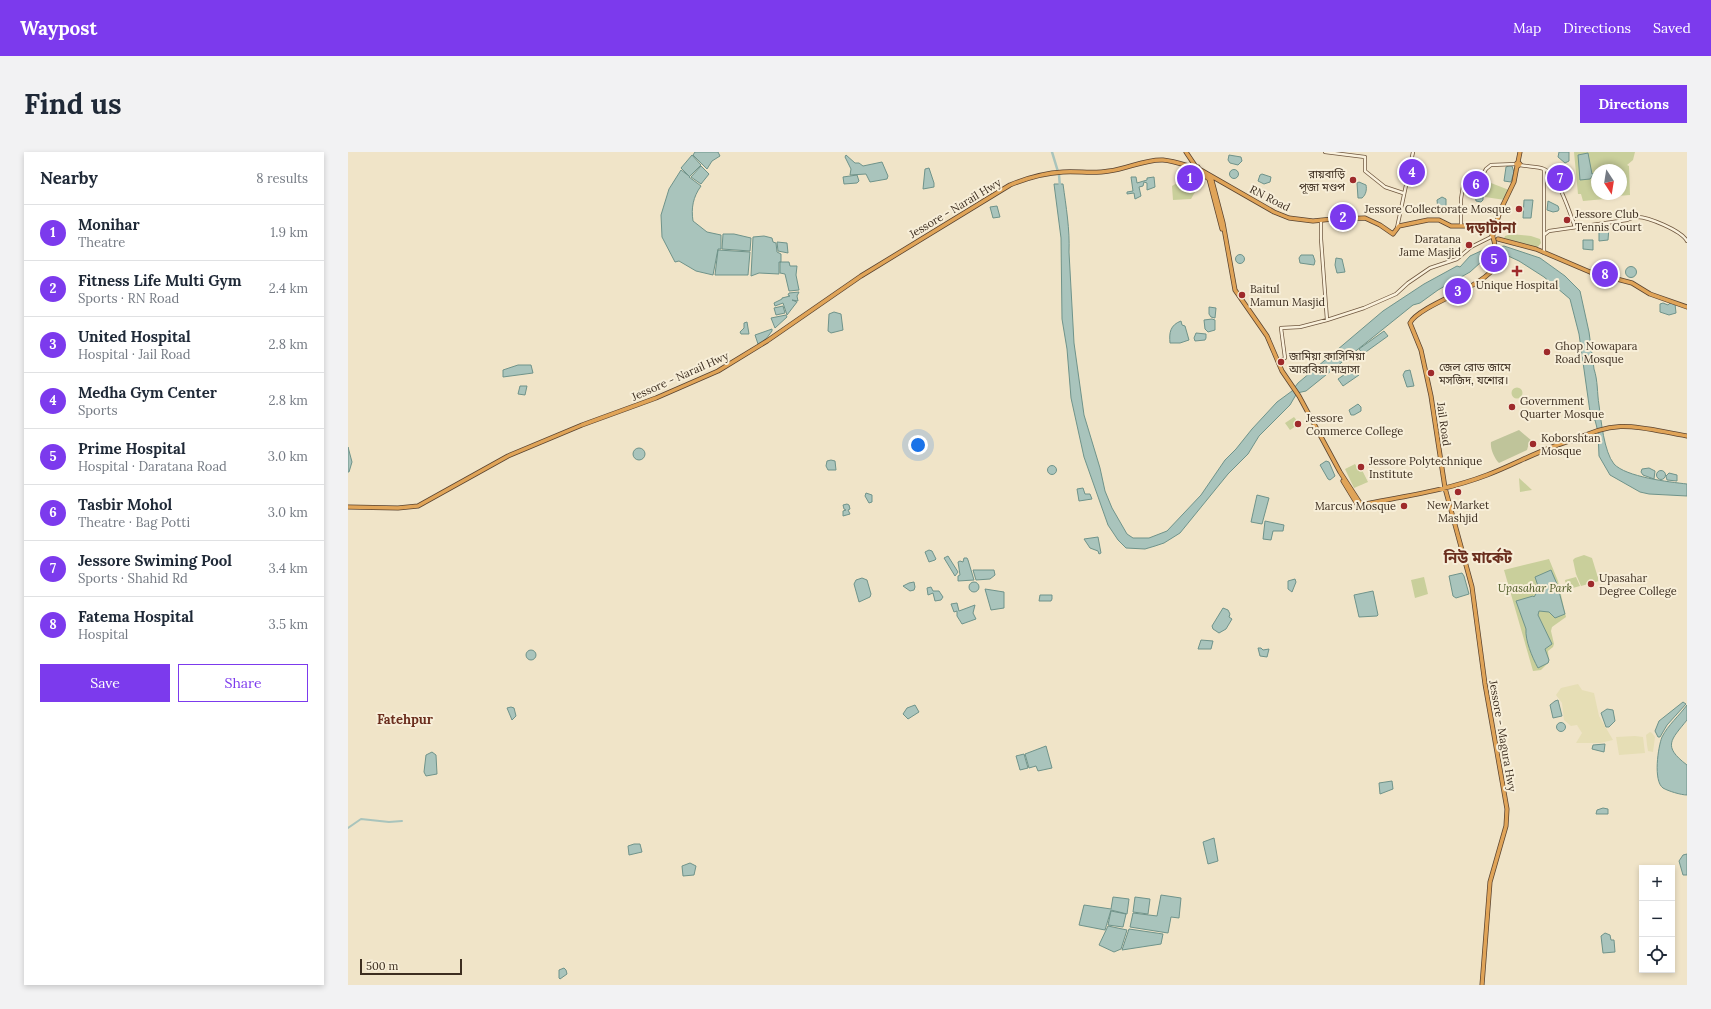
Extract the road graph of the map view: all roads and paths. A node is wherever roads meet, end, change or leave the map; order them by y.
1 (1188, 152) edge
2 (1325, 152) edge
3 (1413, 152) edge
4 (1520, 152) edge
5 (1518, 164) junction
6 (1197, 168) junction
7 (1544, 169) junction
8 (1210, 177) junction
9 (1404, 193) junction
10 (1321, 220) junction
11 (1461, 225) junction
12 (1575, 227) junction
13 (1397, 228) junction
14 (1544, 235) junction
15 (1493, 236) junction
16 (1687, 241) edge
17 (1542, 252) junction
18 (1686, 306) edge
19 (1328, 320) junction
20 (1278, 362) junction
21 (1687, 436) edge
22 (1446, 489) junction
23 (348, 507) edge
24 (1482, 985) edge

1 - 6 highway
2 - 9 street
3 - 9 street
4 - 5 highway
5 - 7 street
5 - 11 street
5 - 15 highway
6 - 8 highway, RN Road
6 - 23 highway, Jessore - Narail Hwy
7 - 12 street
7 - 14 street
8 - 10 highway, RN Road
8 - 20 highway
9 - 13 street
10 - 13 highway, RN Road
10 - 19 street
11 - 13 highway, RN Road
11 - 15 highway, RN Road
12 - 14 street
12 - 16 street
14 - 17 street
15 - 17 highway, RN Road
15 - 19 street
15 - 22 highway, Jail Road
17 - 18 highway, RN Road
19 - 20 street
20 - 22 highway
21 - 22 highway
22 - 24 highway, Jessore - Magura Hwy

